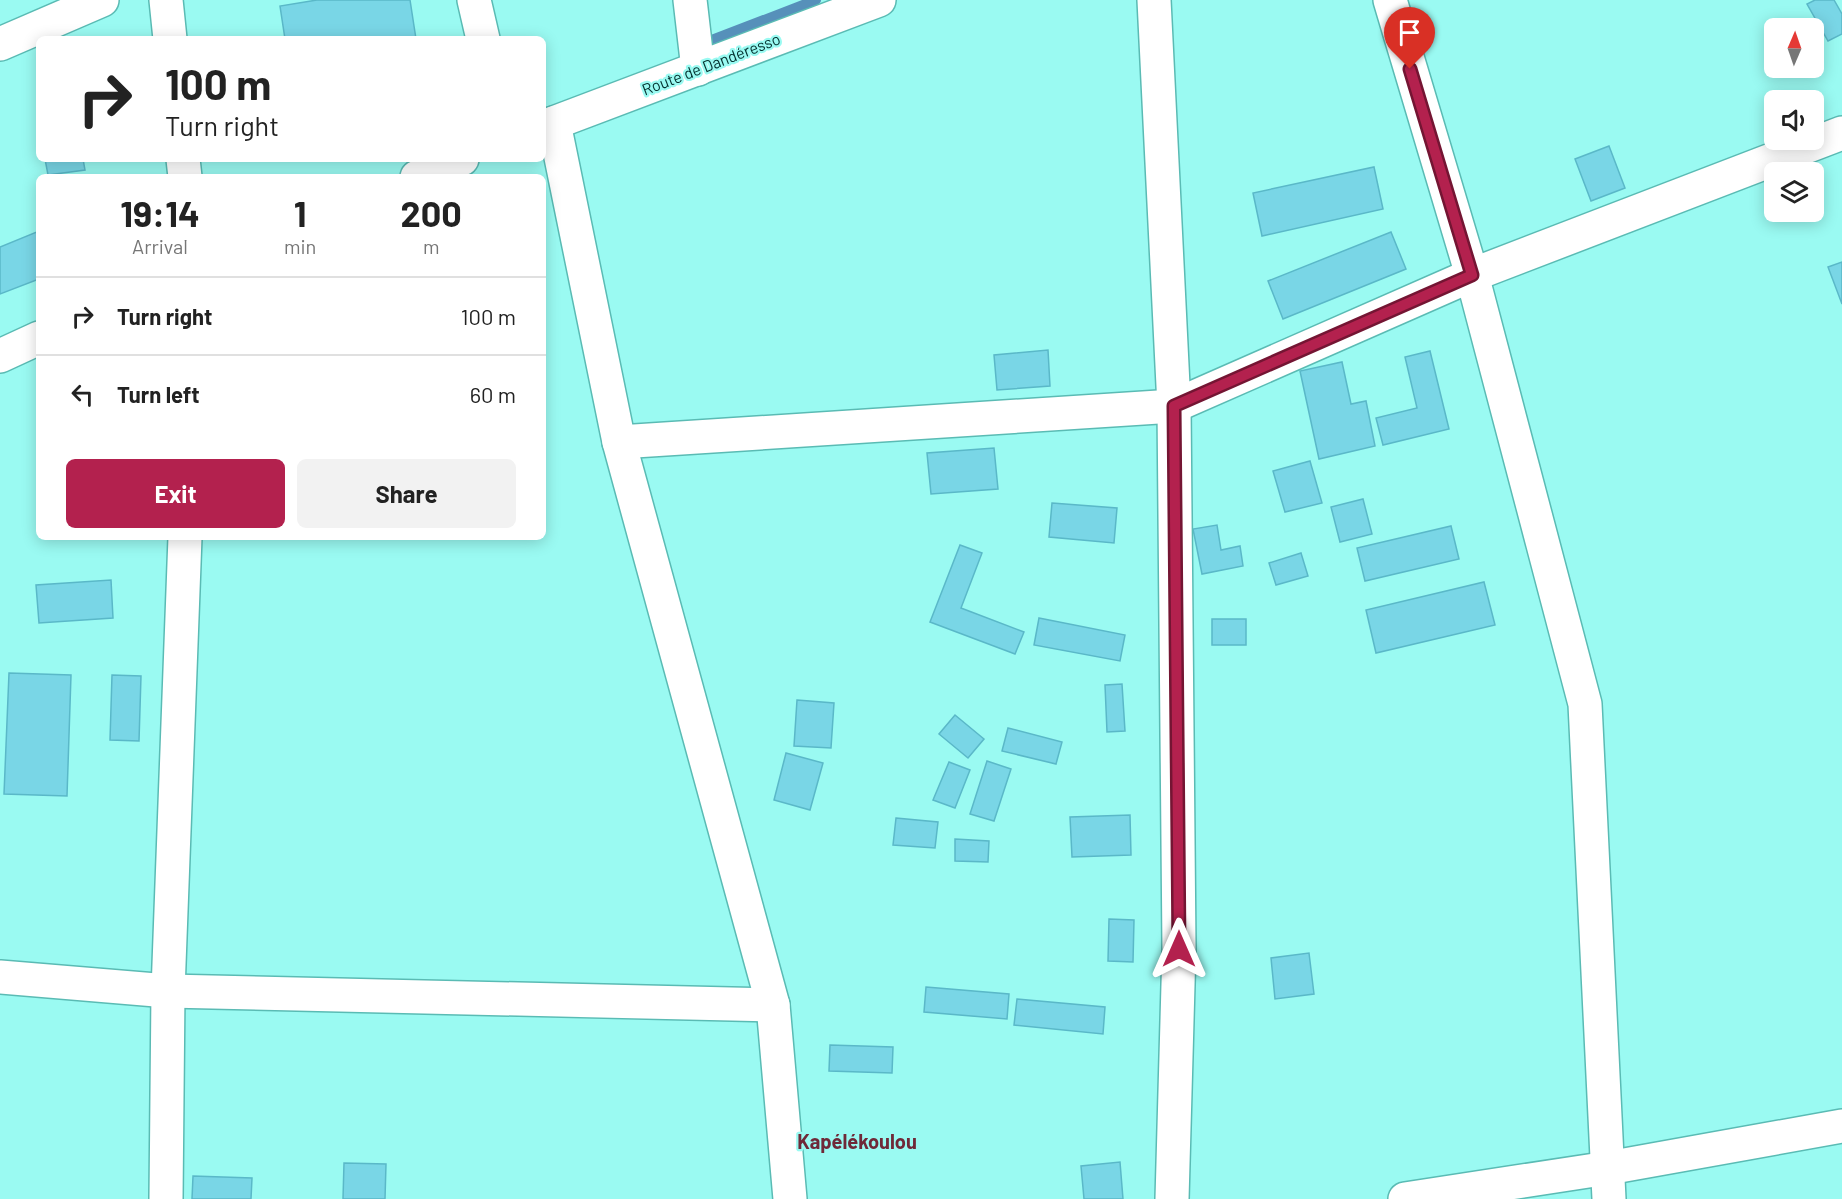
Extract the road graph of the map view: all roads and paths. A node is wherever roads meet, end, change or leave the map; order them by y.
1 (102, 0) edge
2 (166, 0) edge
3 (474, 0) edge
4 (690, 0) edge
5 (879, 0) edge
6 (1154, 0) edge
7 (1390, 0) edge
8 (170, 36) edge
9 (482, 36) edge
10 (0, 44) edge
11 (698, 69) junction
12 (549, 125) edge
13 (1842, 133) edge
14 (454, 162) edge
15 (424, 174) edge
16 (1472, 275) junction
17 (36, 339) edge
18 (0, 356) edge
19 (1174, 406) junction
20 (619, 442) junction
21 (185, 540) edge
22 (0, 977) edge
23 (168, 991) junction
24 (773, 1005) junction
25 (1842, 1126) edge
26 (1608, 1184) edge
27 (166, 1199) edge
28 (790, 1199) edge
29 (1172, 1199) edge
30 (1405, 1199) edge

1 - 10 street
2 - 8 street
3 - 9 street
4 - 11 street
5 - 11 street, Route de Dandéresso
6 - 19 street
7 - 16 street
11 - 12 street, Route de Dandéresso
12 - 20 street
13 - 16 street
14 - 15 street
16 - 19 street
16 - 26 street
17 - 18 street
19 - 20 street
19 - 29 street
20 - 24 street
21 - 23 street
22 - 23 street
23 - 24 street
23 - 27 street
24 - 28 street
25 - 26 street
26 - 30 street

